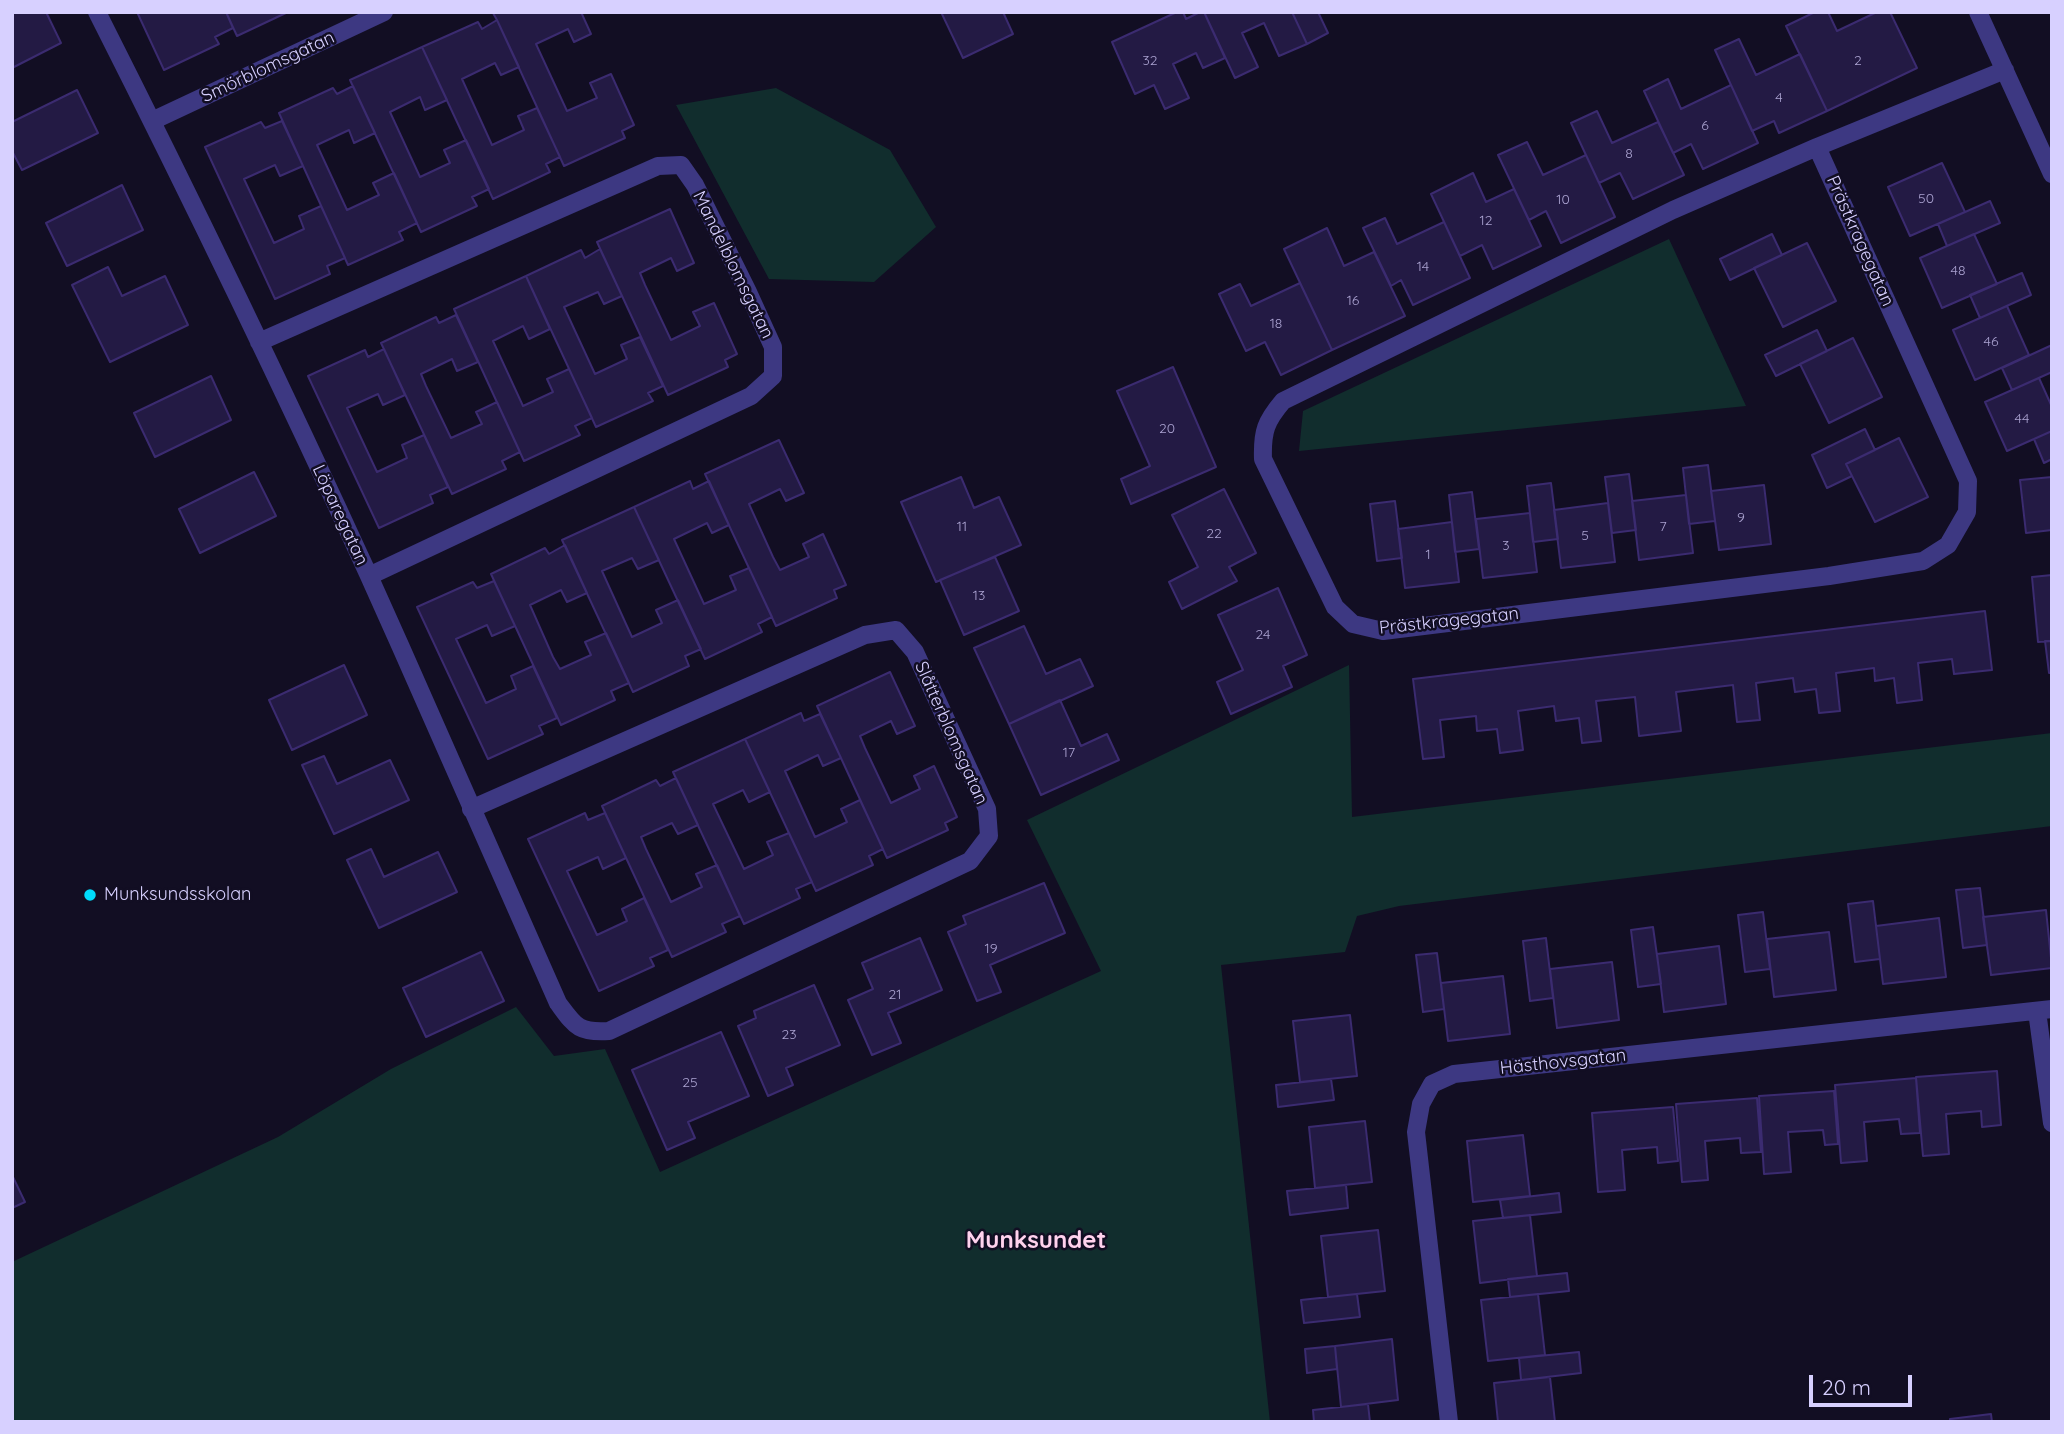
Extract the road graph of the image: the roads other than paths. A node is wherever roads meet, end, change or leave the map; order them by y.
1 (97, 12) edge
2 (384, 12) edge
3 (1978, 12) edge
4 (2005, 70) junction
5 (152, 121) junction
6 (1817, 147) junction
7 (2052, 174) edge
8 (259, 342) junction
9 (369, 576) junction
10 (471, 809) junction
11 (2044, 1010) edge
12 (573, 1023) joint
13 (2052, 1123) edge
14 (1449, 1422) edge

1 - 5 street, Löparegatan
2 - 5 street, Smörblomsgatan
3 - 4 street
4 - 6 street, Prästkragegatan
4 - 7 street
5 - 8 street, Löparegatan
6 - 6 street, Prästkragegatan
8 - 9 street, Löparegatan
8 - 9 street, Mandelblomsgatan
9 - 10 street, Löparegatan
10 - 12 street, Löparegatan
10 - 12 street, Slåtterblomsgatan
11 - 13 street, Hästhovsgatan
11 - 14 street, Hästhovsgatan

